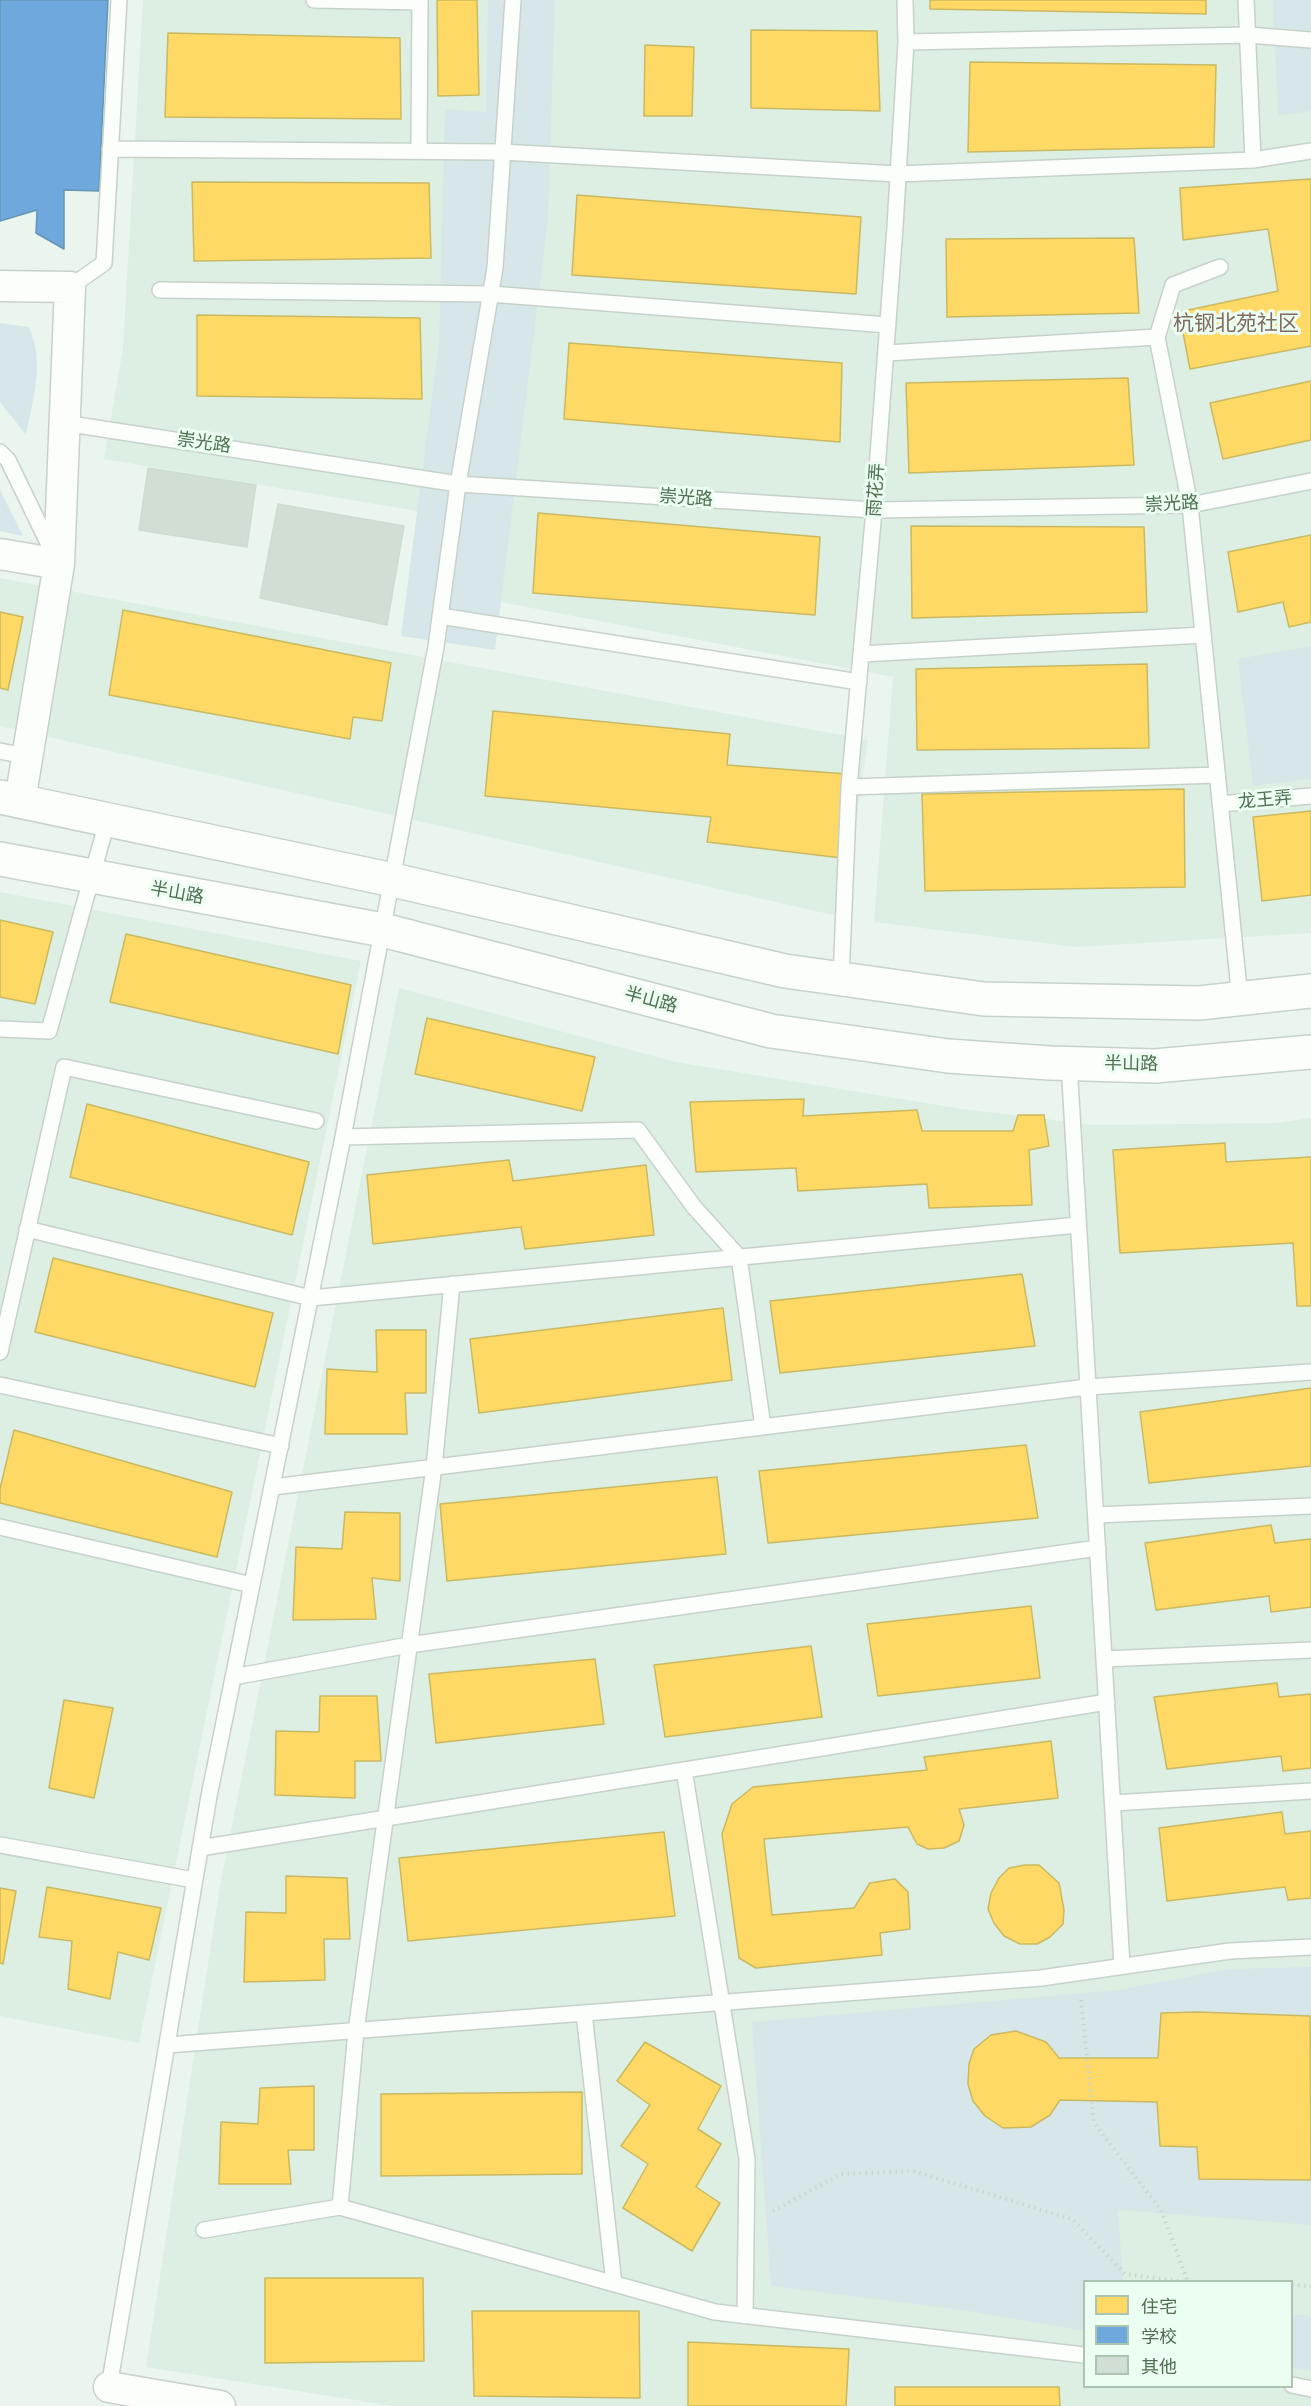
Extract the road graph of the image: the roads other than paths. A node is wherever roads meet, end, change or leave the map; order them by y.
1 (119, 0) edge
2 (314, 0) edge
3 (513, 0) edge
4 (905, 0) edge
5 (1246, 0) edge
6 (420, 1) edge
7 (1248, 35) junction
8 (1311, 40) edge
9 (906, 42) junction
10 (110, 149) junction
11 (419, 150) junction
12 (1311, 151) edge
13 (502, 152) junction
14 (1253, 160) junction
15 (898, 174) junction
16 (1220, 267) dead end
17 (0, 286) edge
18 (70, 287) junction
19 (160, 290) dead end
20 (490, 294) junction
21 (888, 325) junction
22 (1157, 338) junction
23 (886, 353) junction
24 (64, 423) junction
25 (0, 452) edge
26 (1311, 481) edge
27 (458, 484) junction
28 (1190, 505) junction
29 (874, 510) junction
30 (0, 554) edge
31 (59, 564) junction
32 (440, 616) junction
33 (1203, 635) junction
34 (861, 654) junction
35 (859, 682) junction
36 (13, 753) edge
37 (1217, 775) junction
38 (849, 788) junction
39 (1311, 796) edge
40 (10, 799) edge
41 (1220, 804) junction
42 (108, 818) junction
43 (0, 859) edge
44 (92, 877) junction
45 (393, 880) junction
46 (383, 930) junction
47 (841, 979) junction
48 (1311, 991) edge
49 (1240, 999) junction
50 (0, 1029) edge
51 (1311, 1052) edge
52 (1069, 1063) junction
53 (316, 1121) dead end
54 (343, 1137) junction
55 (1078, 1225) junction
56 (27, 1229) junction
57 (738, 1257) junction
58 (452, 1284) junction
59 (311, 1298) junction
60 (1, 1344) edge
61 (1311, 1372) edge
62 (0, 1385) edge
63 (1088, 1387) junction
64 (763, 1426) junction
65 (281, 1446) junction
66 (434, 1467) junction
67 (273, 1487) junction
68 (1311, 1506) edge
69 (1096, 1515) junction
70 (0, 1527) edge
71 (1098, 1548) junction
72 (252, 1585) junction
73 (409, 1645) junction
74 (1311, 1650) edge
75 (1104, 1659) junction
76 (233, 1677) junction
77 (1107, 1701) junction
78 (684, 1770) junction
79 (1311, 1791) edge
80 (1113, 1803) junction
81 (386, 1818) junction
82 (0, 1845) edge
83 (200, 1848) junction
84 (194, 1880) junction
85 (1311, 1947) edge
86 (1122, 1966) junction
87 (720, 2003) junction
88 (584, 2013) junction
89 (356, 2031) junction
90 (167, 2045) junction
91 (340, 2207) junction
92 (204, 2230) dead end
93 (614, 2284) junction
94 (745, 2316) junction
95 (1083, 2355) edge
96 (1293, 2385) edge
97 (109, 2387) joint
98 (1311, 2389) edge
99 (220, 2406) edge

1 - 10 lane
2 - 6 lane
3 - 13 lane
4 - 9 lane, 雨花弄
5 - 7 lane
6 - 11 lane
7 - 8 lane
7 - 9 lane
7 - 14 lane
9 - 15 lane, 雨花弄
10 - 11 lane
10 - 18 lane
11 - 13 lane
12 - 14 lane
13 - 15 lane
13 - 20 lane
14 - 15 lane
15 - 21 lane, 雨花弄
16 - 22 lane
17 - 18 street
18 - 24 street
19 - 20 lane
20 - 21 lane
20 - 27 lane
21 - 23 lane, 雨花弄
22 - 23 lane
22 - 28 lane
23 - 29 lane, 雨花弄
24 - 27 lane, 崇光路
24 - 31 street
25 - 31 lane
26 - 28 lane, 崇光路
27 - 29 lane, 崇光路
27 - 32 lane
28 - 29 lane, 崇光路
28 - 33 lane
29 - 34 lane, 雨花弄
30 - 31 street
31 - 36 street
32 - 35 lane
32 - 45 lane
33 - 34 lane
33 - 37 lane
34 - 35 lane, 雨花弄
35 - 38 lane, 雨花弄
36 - 40 street
37 - 38 lane
37 - 41 lane
38 - 47 lane, 雨花弄
39 - 41 lane, 龙王弄
40 - 42 main road
41 - 49 lane
42 - 44 lane
42 - 45 main road
43 - 44 main road, 半山路
44 - 46 main road, 半山路
44 - 50 lane
45 - 46 lane
45 - 47 main road
46 - 52 main road, 半山路
46 - 54 lane
47 - 49 main road
48 - 49 main road
51 - 52 main road, 半山路
52 - 55 lane
53 - 56 lane
54 - 57 lane
54 - 59 lane
55 - 57 lane
55 - 63 lane
56 - 59 lane
56 - 60 lane
57 - 58 lane
57 - 64 lane
58 - 59 lane
58 - 66 lane
59 - 65 lane
61 - 63 lane
62 - 65 lane
63 - 64 lane
63 - 69 lane
64 - 66 lane
65 - 67 lane
66 - 67 lane
66 - 73 lane
67 - 72 lane
68 - 69 lane
69 - 71 lane
70 - 72 lane
71 - 73 lane
71 - 75 lane
72 - 76 lane
73 - 76 lane
73 - 81 lane
74 - 75 lane
75 - 77 lane
76 - 83 lane
77 - 78 lane
77 - 80 lane
78 - 81 lane
78 - 87 lane
79 - 80 lane
80 - 86 lane
81 - 83 lane
81 - 89 lane
82 - 84 lane
83 - 84 lane
84 - 90 lane
85 - 86 lane
86 - 87 lane
87 - 88 lane
87 - 94 lane
88 - 89 lane
88 - 93 lane
89 - 90 lane
89 - 91 lane
90 - 97 lane
91 - 92 lane
91 - 93 lane
93 - 94 lane
94 - 95 lane
96 - 98 lane
97 - 99 street

